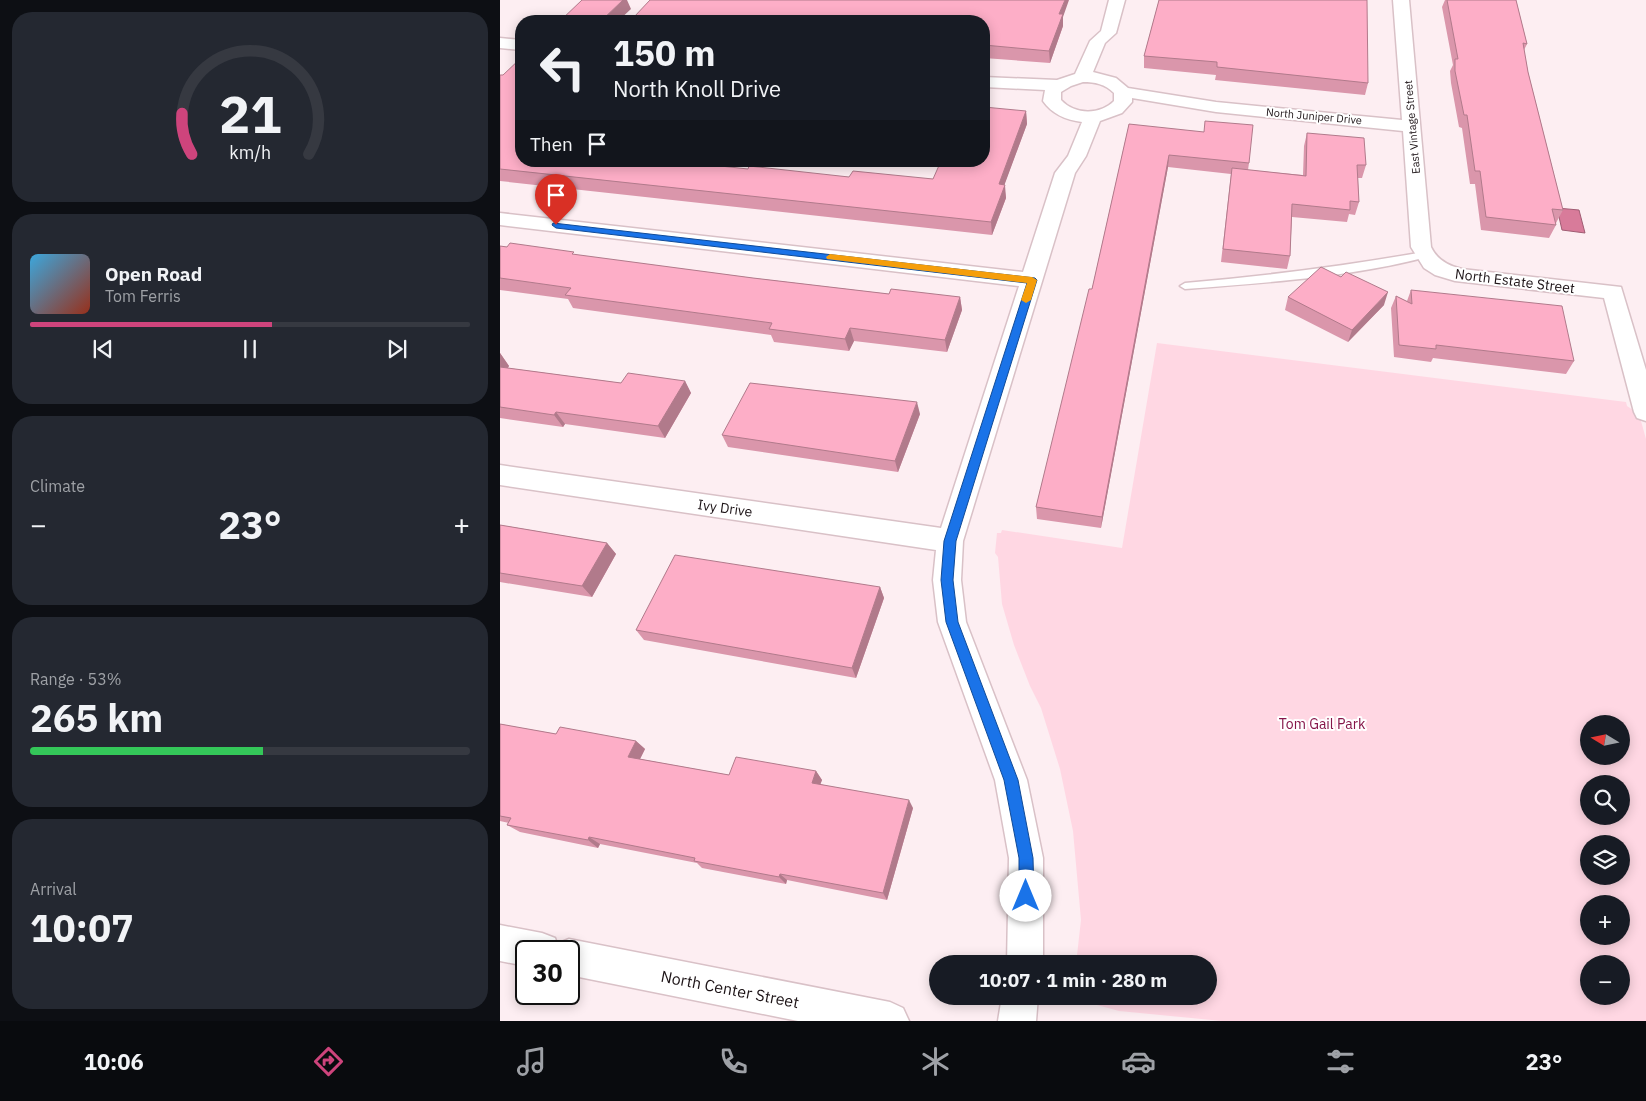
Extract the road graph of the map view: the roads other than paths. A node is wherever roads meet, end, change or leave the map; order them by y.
1 (1117, 0) edge
2 (1401, 0) edge
3 (1108, 33) junction
4 (500, 43) edge
5 (515, 44) edge
6 (1107, 68) junction
7 (1082, 78) junction
8 (990, 83) edge
9 (990, 91) edge
10 (1055, 93) junction
11 (1121, 99) junction
12 (1070, 114) junction
13 (1093, 116) junction
14 (1412, 126) junction
15 (1065, 173) junction
16 (500, 219) edge
17 (1424, 255) junction
18 (1032, 280) junction
19 (1185, 286) dead end
20 (1646, 412) edge
21 (500, 475) edge
22 (950, 541) junction
23 (500, 943) edge
24 (515, 946) edge
25 (1025, 955) edge
26 (580, 959) edge
27 (1019, 1005) edge
28 (890, 1021) edge
29 (1017, 1021) edge

1 - 3 street
2 - 14 street, East Vintage Street
3 - 6 street
3 - 7 street
4 - 5 street
6 - 7 street
6 - 11 street
7 - 10 street
8 - 10 street
9 - 10 street
10 - 12 street
11 - 13 street
11 - 14 street, North Juniper Drive
12 - 13 street
12 - 15 street
13 - 15 street
14 - 17 street, East Vintage Street
15 - 18 street
16 - 18 street
17 - 19 lane
17 - 20 street, North Estate Street
18 - 22 street
21 - 22 street, Ivy Drive
22 - 25 street
23 - 24 street
26 - 28 street, North Center Street
27 - 29 street

